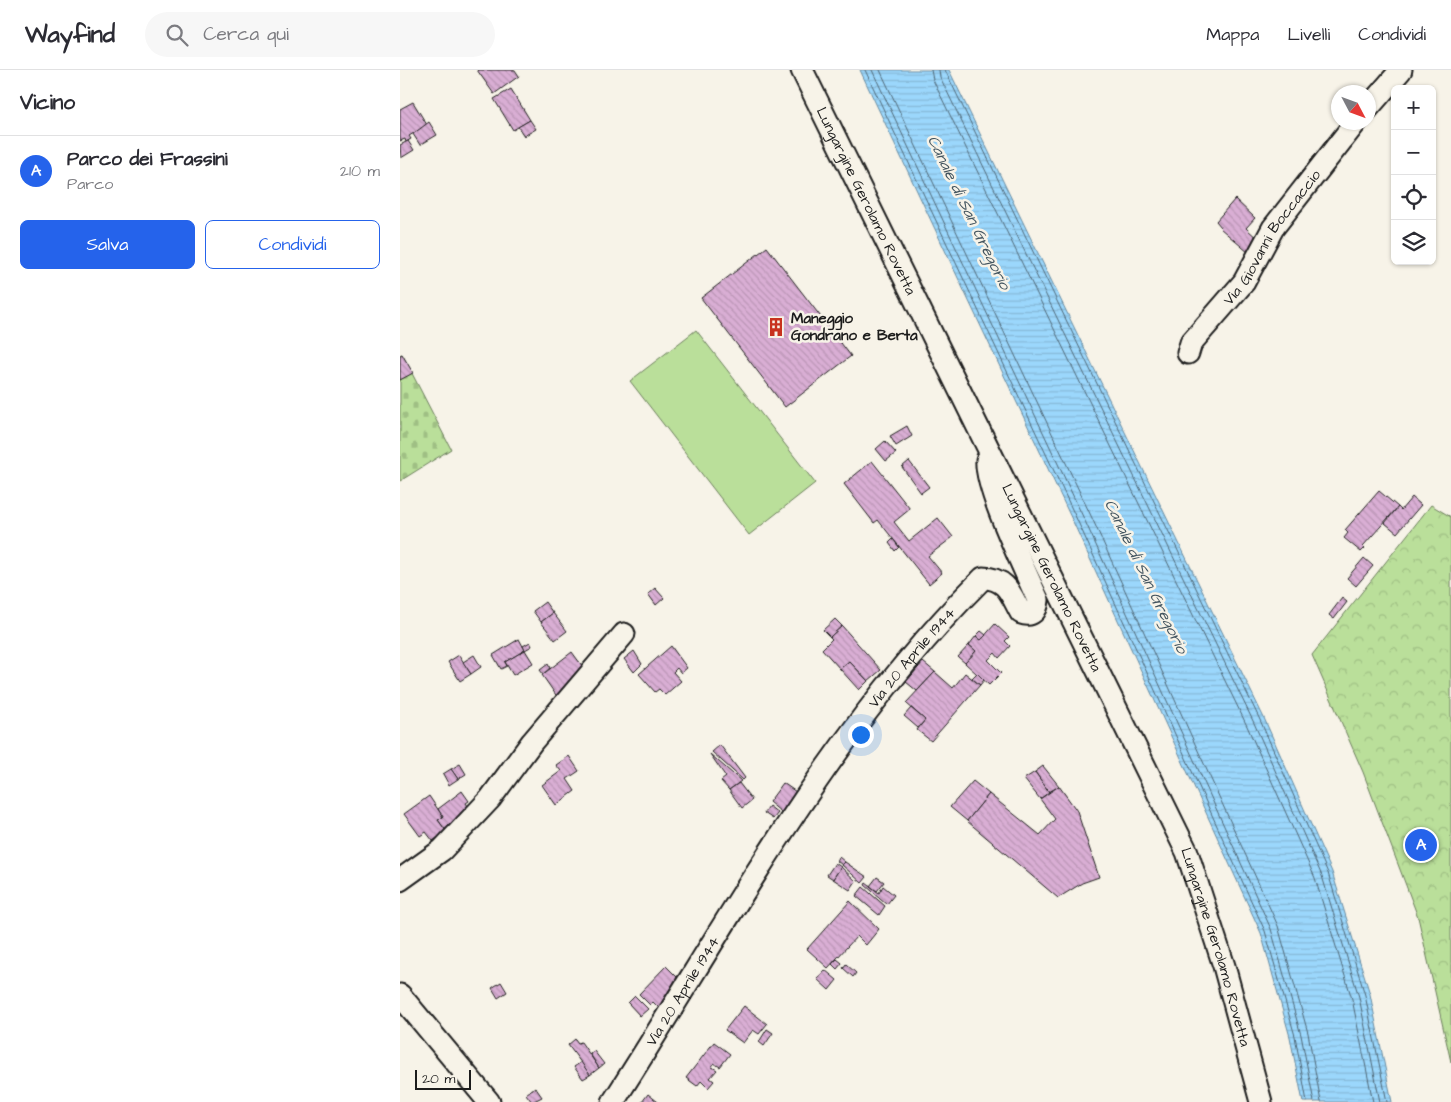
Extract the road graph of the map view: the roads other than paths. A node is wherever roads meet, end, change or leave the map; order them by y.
1 (802, 70) edge
2 (1401, 70) edge
3 (1376, 99) edge
4 (1350, 130) edge
5 (1188, 353) dead end
6 (988, 446) junction
7 (624, 634) dead end
8 (400, 880) edge
9 (400, 995) edge
10 (489, 1102) edge
11 (613, 1102) edge
12 (1261, 1102) edge

1 - 6 street, Lungargine Gerolamo Rovetta
2 - 3 street
4 - 5 street, Via Giovanni Boccaccio
6 - 11 street, Via 20 Aprile 1944
6 - 12 street, Lungargine Gerolamo Rovetta
7 - 8 street
9 - 10 street

